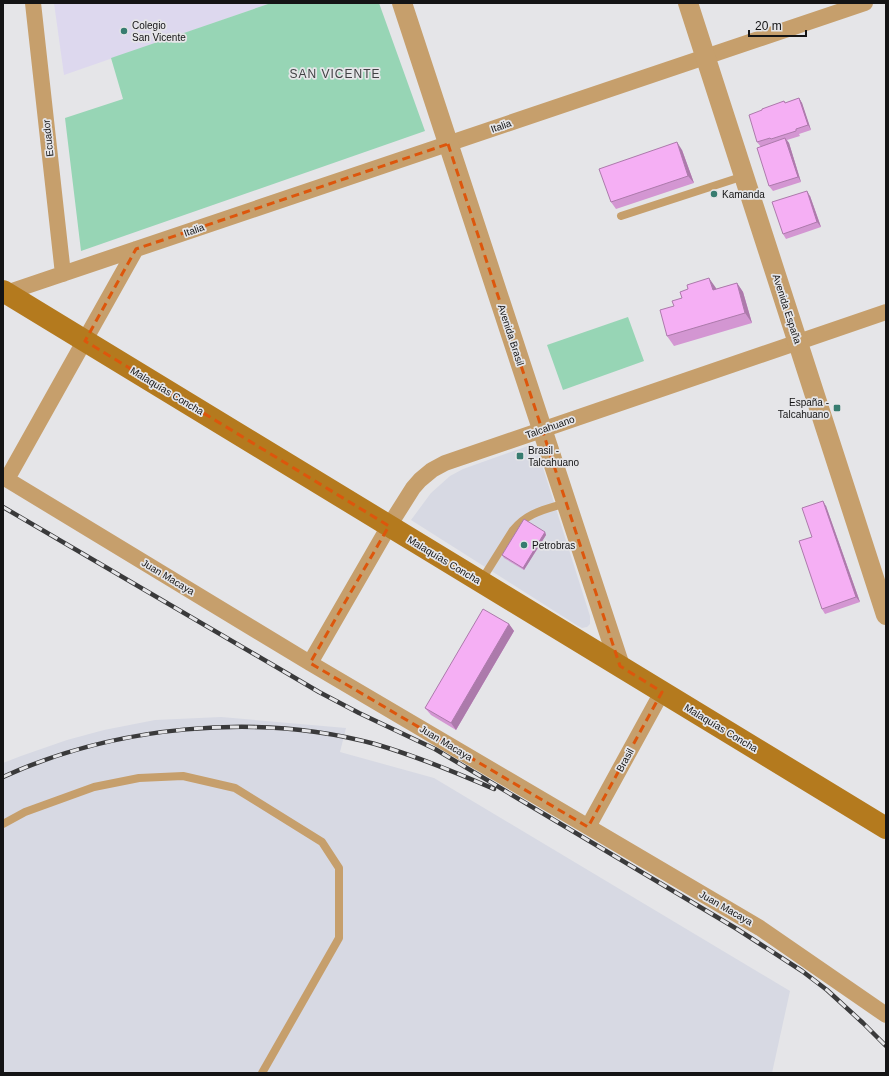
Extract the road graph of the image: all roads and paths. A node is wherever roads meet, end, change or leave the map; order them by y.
1 (33, 3) edge
2 (402, 3) edge
3 (688, 3) edge
4 (865, 3) edge
5 (706, 57) junction
6 (448, 144) junction
7 (744, 176) junction
8 (621, 216) dead end
9 (136, 249) junction
10 (62, 274) junction
11 (4, 292) edge
12 (886, 312) edge
13 (85, 341) junction
14 (798, 342) junction
15 (542, 430) junction
16 (5, 478) edge
17 (566, 503) junction
18 (389, 526) junction
19 (480, 582) junction
20 (886, 615) edge
21 (310, 663) junction
22 (620, 666) junction
23 (662, 692) junction
24 (3, 824) edge
25 (588, 827) junction
26 (886, 828) edge
27 (886, 1015) edge
28 (262, 1073) edge

1 - 10 street, Ecuador
2 - 6 street, Avenida Brasil
3 - 5 street, Avenida España
4 - 5 street, Italia
5 - 6 street, Italia
5 - 7 street, Avenida España
6 - 9 street, Italia
6 - 15 street, Avenida Brasil
7 - 8 lane
7 - 14 street, Avenida España
9 - 10 street, Italia
9 - 13 street
10 - 11 street, Italia
11 - 13 main road, Malaquías Concha
12 - 14 street, Talcahuano
13 - 16 street
13 - 18 main road, Malaquías Concha
14 - 15 street, Talcahuano
14 - 20 street, Avenida España
15 - 17 street, Avenida Brasil
15 - 18 street, Talcahuano
16 - 21 street, Juan Macaya
17 - 19 lane
17 - 22 street, Avenida Brasil
18 - 19 main road, Malaquías Concha
18 - 21 street, Talcahuano
19 - 22 main road, Malaquías Concha
21 - 25 street, Juan Macaya
22 - 23 main road, Malaquías Concha
23 - 25 street, Brasil
23 - 26 main road, Malaquías Concha
24 - 28 lane
25 - 27 street, Juan Macaya

